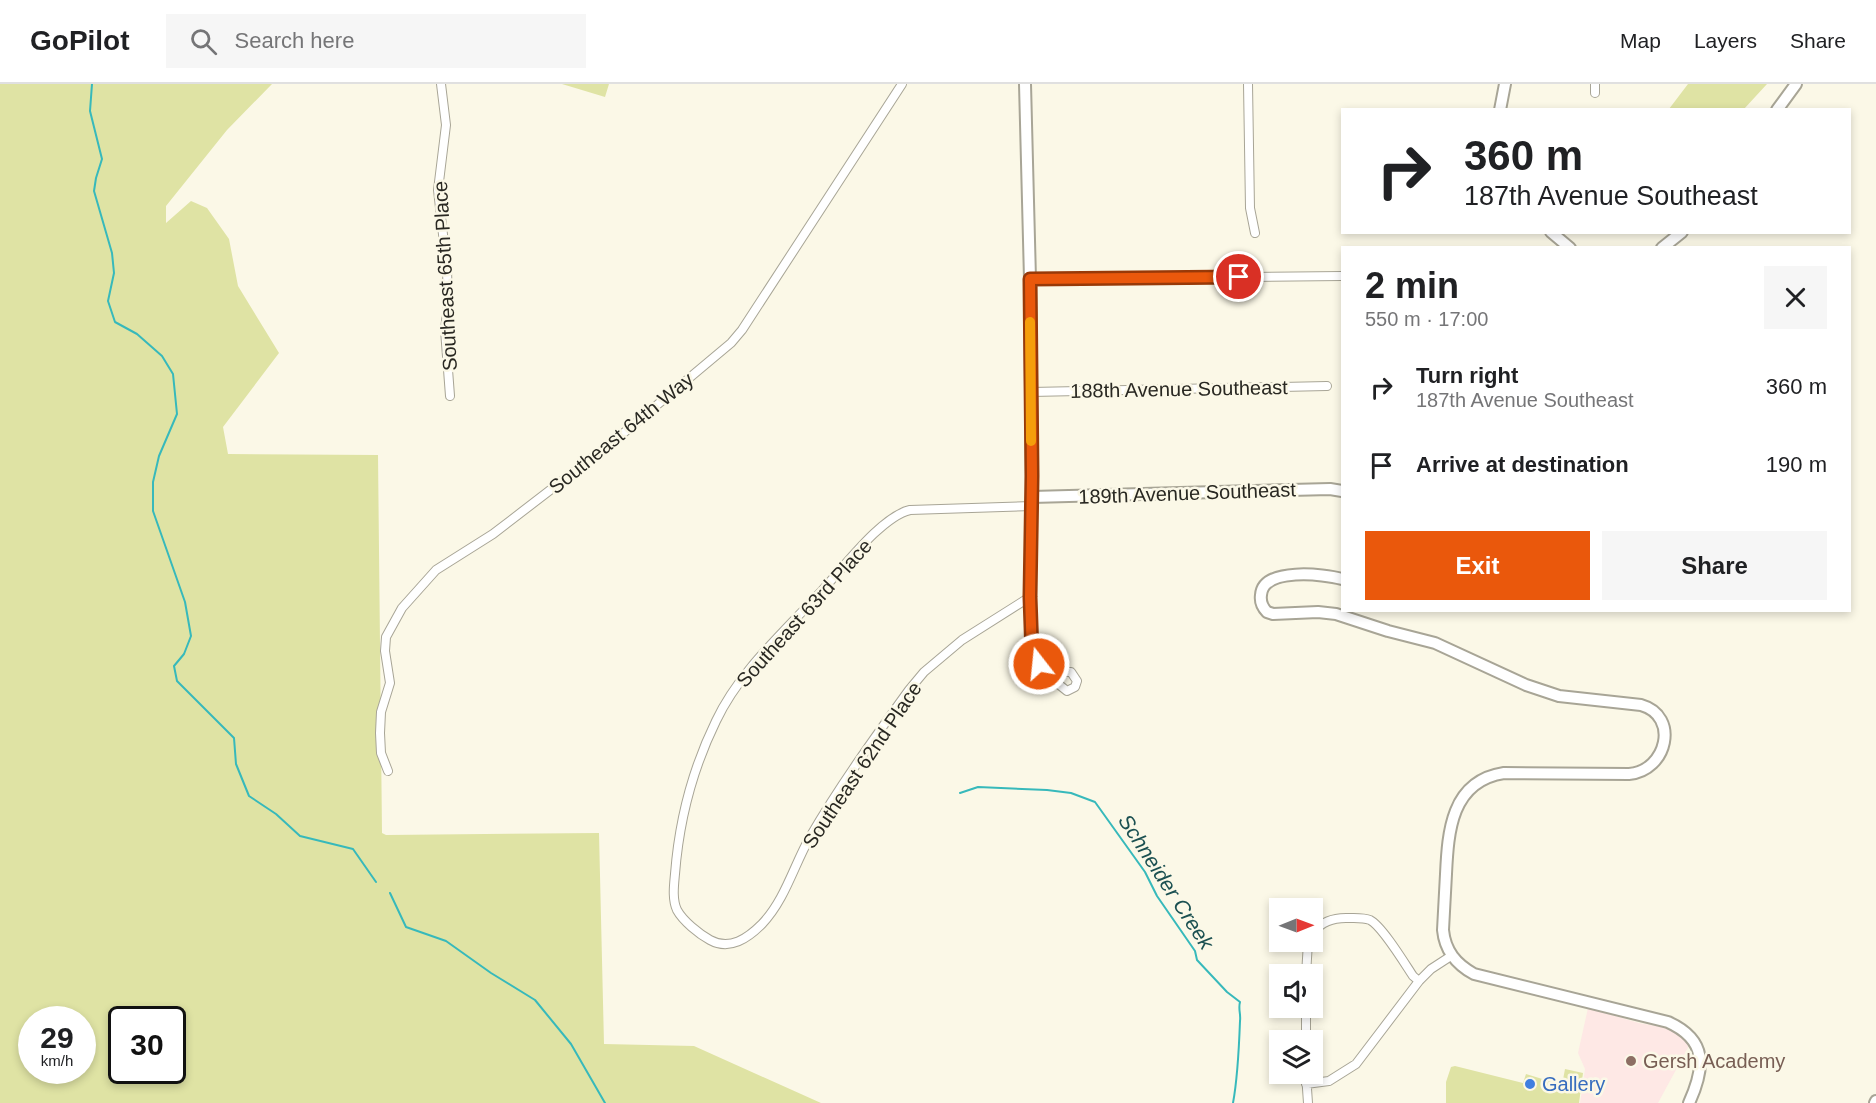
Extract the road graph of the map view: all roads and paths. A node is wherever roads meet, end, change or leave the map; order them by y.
1 (441, 84) edge
2 (902, 84) edge
3 (1025, 84) edge
4 (1248, 84) edge
5 (1504, 84) edge
6 (1595, 84) edge
7 (1796, 84) edge
8 (1595, 93) dead end
9 (1500, 108) edge
10 (1778, 108) edge
11 (1255, 232) dead end
12 (1553, 234) edge
13 (1680, 234) edge
14 (1568, 246) edge
15 (1664, 246) edge
16 (1341, 276) edge
17 (1030, 279) junction
18 (1327, 387) dead end
19 (1031, 392) junction
20 (450, 396) dead end
21 (1341, 491) edge
22 (1032, 502) junction
23 (896, 514) joint
24 (1341, 579) edge
25 (1030, 597) junction
26 (1056, 675) dead end
27 (388, 771) dead end
28 (1323, 924) edge
29 (748, 935) joint
30 (1451, 956) junction
31 (1419, 981) junction
32 (1323, 1082) edge
33 (1306, 1084) edge
34 (1308, 1103) edge
35 (1689, 1103) edge

1 - 20 street, Southeast 65th Place
2 - 27 street, Southeast 64th Way
3 - 17 street
4 - 11 street
5 - 9 street
6 - 8 street
7 - 10 street
12 - 14 street
13 - 15 street
16 - 17 street
17 - 19 street
18 - 19 street, 188th Avenue Southeast
19 - 22 street
21 - 22 street, 189th Avenue Southeast
22 - 23 street, 189th Avenue Southeast
22 - 25 street
23 - 29 street, Southeast 63rd Place
24 - 30 street
25 - 26 street
25 - 29 street, Southeast 62nd Place
28 - 31 street
30 - 31 street
30 - 35 street
31 - 32 street
33 - 34 street

